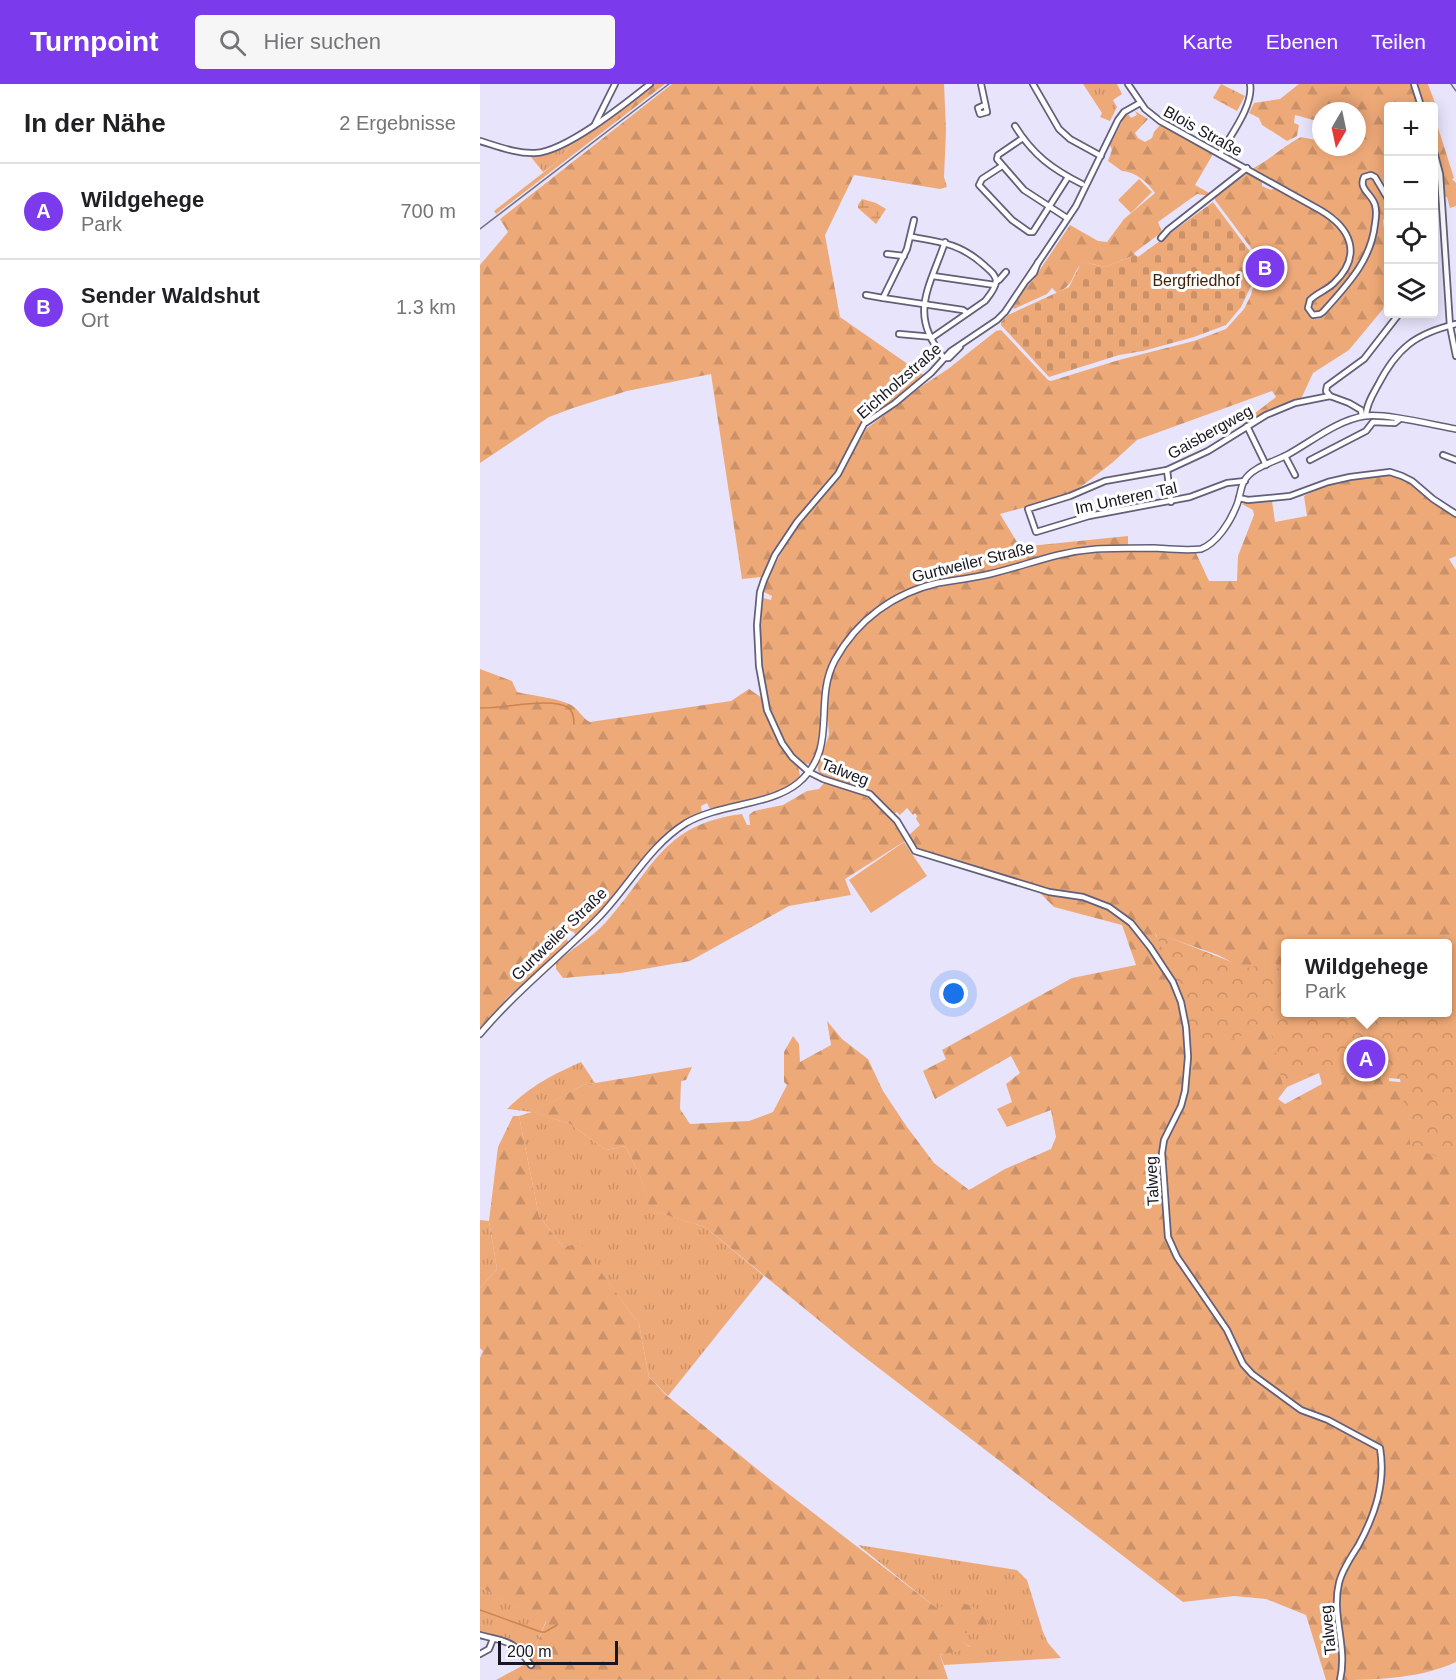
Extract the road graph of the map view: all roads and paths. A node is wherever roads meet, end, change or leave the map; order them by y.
1 (615, 84) edge
2 (650, 84) edge
3 (981, 84) edge
4 (1034, 84) edge
5 (1128, 84) edge
6 (1250, 84) edge
7 (1414, 84) edge
8 (1420, 102) edge
9 (1140, 103) junction
10 (985, 105) dead end
11 (595, 124) junction
12 (1015, 126) dead end
13 (1023, 138) junction
14 (480, 141) edge
15 (1220, 154) junction
16 (1101, 156) junction
17 (1435, 156) edge
18 (1002, 166) junction
19 (1247, 168) junction
20 (1068, 177) junction
21 (1082, 184) dead end
22 (1384, 191) edge
23 (1050, 207) junction
24 (1067, 218) junction
25 (914, 220) dead end
26 (912, 237) junction
27 (1161, 238) dead end
28 (945, 242) junction
29 (887, 254) dead end
30 (904, 256) junction
31 (1006, 272) dead end
32 (933, 276) junction
33 (995, 283) junction
34 (866, 296) dead end
35 (883, 298) junction
36 (924, 304) junction
37 (967, 314) junction
38 (1396, 318) edge
39 (1453, 325) edge
40 (899, 334) dead end
41 (930, 338) junction
42 (1456, 356) edge
43 (944, 358) junction
44 (1330, 396) junction
45 (1364, 416) junction
46 (1400, 419) junction
47 (1247, 426) junction
48 (1456, 429) edge
49 (1443, 455) dead end
50 (1286, 456) junction
51 (1310, 460) dead end
52 (1456, 460) edge
53 (1266, 465) junction
54 (1167, 470) junction
55 (1295, 475) dead end
56 (1245, 481) junction
57 (1239, 498) junction
58 (1171, 501) junction
59 (1028, 509) joint
60 (1456, 514) edge
61 (809, 772) junction
62 (480, 1034) edge
63 (480, 1635) edge
64 (493, 1639) junction
65 (480, 1654) edge
66 (531, 1665) dead end
67 (1340, 1680) edge

1 - 11 street
2 - 11 street
3 - 10 street
4 - 16 street
5 - 9 street, Blois Straße
6 - 15 street
7 - 8 street
9 - 15 street, Blois Straße
9 - 16 street, Eichholzstraße
11 - 14 street
12 - 13 street
13 - 18 street
13 - 20 street
15 - 19 street, Blois Straße
16 - 24 street, Eichholzstraße
17 - 39 street
18 - 23 street
18 - 23 street
19 - 22 street, Blois Straße
19 - 27 street
20 - 21 street
20 - 23 street
23 - 24 street
24 - 43 street, Eichholzstraße
25 - 26 street
26 - 28 street
26 - 30 street
28 - 32 street
28 - 33 street
29 - 30 street
30 - 35 street
31 - 33 street
32 - 33 street
32 - 36 street
33 - 37 street
34 - 35 street
35 - 36 street
36 - 37 street
36 - 41 street
37 - 41 street
38 - 44 street
39 - 42 street
39 - 45 street
40 - 41 street
41 - 43 street
43 - 61 street, Eichholzstraße
44 - 45 street
44 - 47 street, Gaisbergweg
45 - 46 main road
45 - 50 main road
46 - 48 main road
46 - 51 street
47 - 53 street
47 - 54 street, Gaisbergweg
49 - 52 street
50 - 53 main road
50 - 55 street
53 - 56 main road
54 - 58 street
54 - 59 street, Gaisbergweg
56 - 57 main road, Gurtweiler Straße
56 - 58 street, Im Unteren Tal
57 - 60 street
57 - 61 main road, Gurtweiler Straße
58 - 59 street, Im Unteren Tal
61 - 62 main road, Gurtweiler Straße
61 - 67 street, Talweg
63 - 64 street
64 - 65 street
64 - 66 street

